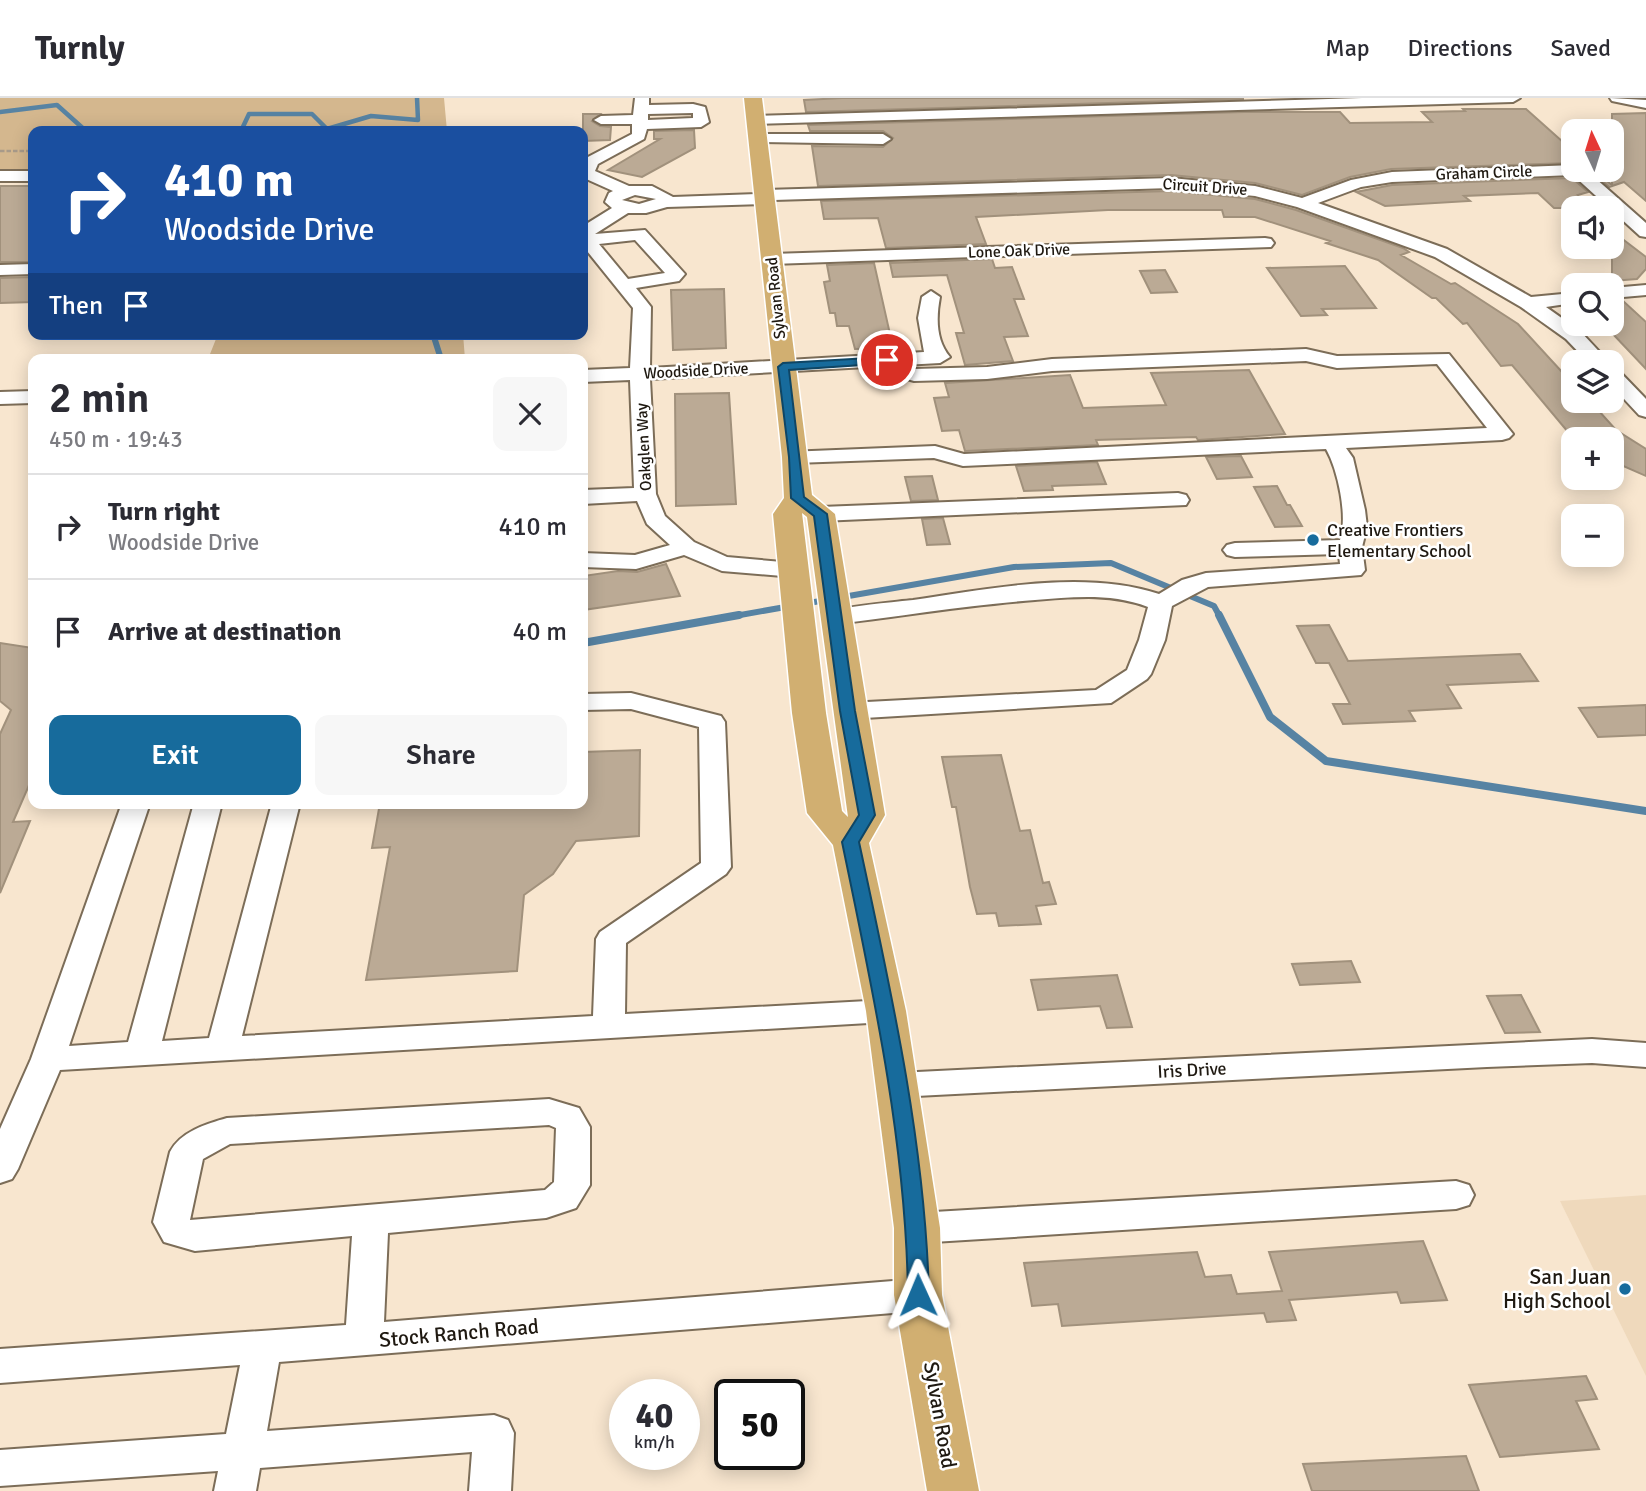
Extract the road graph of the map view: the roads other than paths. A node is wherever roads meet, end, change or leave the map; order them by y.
1 (1513, 98) edge
2 (1617, 98) edge
3 (1646, 104) edge
4 (641, 113) edge
5 (756, 119) edge
6 (601, 120) dead end
7 (883, 139) dead end
8 (588, 169) edge
9 (588, 173) edge
10 (0, 176) edge
11 (28, 176) edge
12 (765, 196) junction
13 (625, 200) junction
14 (1303, 203) junction
15 (588, 230) edge
16 (1646, 232) edge
17 (588, 240) edge
18 (588, 241) edge
19 (1265, 243) dead end
20 (772, 259) junction
21 (28, 269) edge
22 (0, 270) edge
23 (624, 285) junction
24 (1646, 290) edge
25 (1624, 292) edge
26 (931, 297) dead end
27 (1561, 299) edge
28 (1528, 303) junction
29 (1587, 350) edge
30 (935, 357) junction
31 (957, 357) dead end
32 (783, 367) junction
33 (640, 374) junction
34 (914, 375) dead end
35 (588, 376) edge
36 (1624, 388) edge
37 (28, 397) edge
38 (0, 398) edge
39 (1646, 411) edge
40 (1332, 442) junction
41 (795, 457) junction
42 (645, 494) junction
43 (588, 497) edge
44 (1178, 500) dead end
45 (809, 506) junction
46 (686, 547) junction
47 (1350, 547) junction
48 (1235, 550) dead end
49 (588, 560) edge
50 (797, 594) junction
51 (1173, 596) junction
52 (835, 605) junction
53 (588, 702) edge
54 (848, 711) junction
55 (134, 809) edge
56 (206, 809) edge
57 (284, 809) edge
58 (850, 842) junction
59 (886, 1011) junction
60 (609, 1027) junction
61 (222, 1049) junction
62 (142, 1054) junction
63 (1646, 1055) edge
64 (48, 1059) junction
65 (897, 1085) junction
66 (0, 1169) edge
67 (1456, 1195) dead end
68 (371, 1220) junction
69 (917, 1228) junction
70 (918, 1295) junction
71 (364, 1340) junction
72 (263, 1347) junction
73 (0, 1366) edge
74 (243, 1451) junction
75 (0, 1468) edge
76 (235, 1491) edge
77 (490, 1491) edge
78 (953, 1491) edge

1 - 5 street
2 - 3 street
4 - 6 street
4 - 8 street
5 - 7 street
5 - 12 main road, Sylvan Road
9 - 13 street
10 - 11 street
12 - 13 street, Circuit Drive
12 - 14 street, Circuit Drive
12 - 20 main road, Sylvan Road
13 - 15 street
14 - 16 street, Graham Circle
14 - 28 street, Circuit Drive
17 - 23 street
18 - 23 street, Oakglen Way
19 - 20 street, Lone Oak Drive
20 - 32 main road, Sylvan Road
21 - 22 street
23 - 33 street, Oakglen Way
24 - 25 street
26 - 30 street
27 - 28 street
28 - 29 street, Circuit Drive
30 - 31 street, Woodside Drive
30 - 32 street, Woodside Drive
32 - 33 street, Woodside Drive
32 - 41 main road, Sylvan Road
33 - 35 street, Woodside Drive
33 - 42 street, Oakglen Way
34 - 40 street
36 - 39 street
37 - 38 street
40 - 41 street
40 - 47 street
41 - 45 main road, Sylvan Road
42 - 43 street
42 - 46 street, Oakglen Way
44 - 45 street
45 - 50 main road, Sylvan Road
45 - 52 main road, Sylvan Road
46 - 49 street
46 - 50 street, Oakglen Way
47 - 48 street
47 - 51 street
50 - 58 main road, Sylvan Road
51 - 52 street
51 - 54 street
52 - 54 main road, Sylvan Road
53 - 60 street
54 - 58 main road, Sylvan Road
55 - 64 street
56 - 62 street
57 - 61 street
58 - 59 main road, Sylvan Road
59 - 60 street
59 - 65 main road, Sylvan Road
60 - 61 street
61 - 62 street
62 - 64 street
63 - 65 street, Iris Drive
64 - 66 street
65 - 69 main road, Sylvan Road
67 - 69 street
68 - 68 street
68 - 71 street
69 - 70 main road, Sylvan Road
70 - 71 street, Stock Ranch Road
70 - 78 main road, Sylvan Road
71 - 72 street, Stock Ranch Road
72 - 73 street, Stock Ranch Road
72 - 74 street
74 - 75 street
74 - 76 street
74 - 77 street

